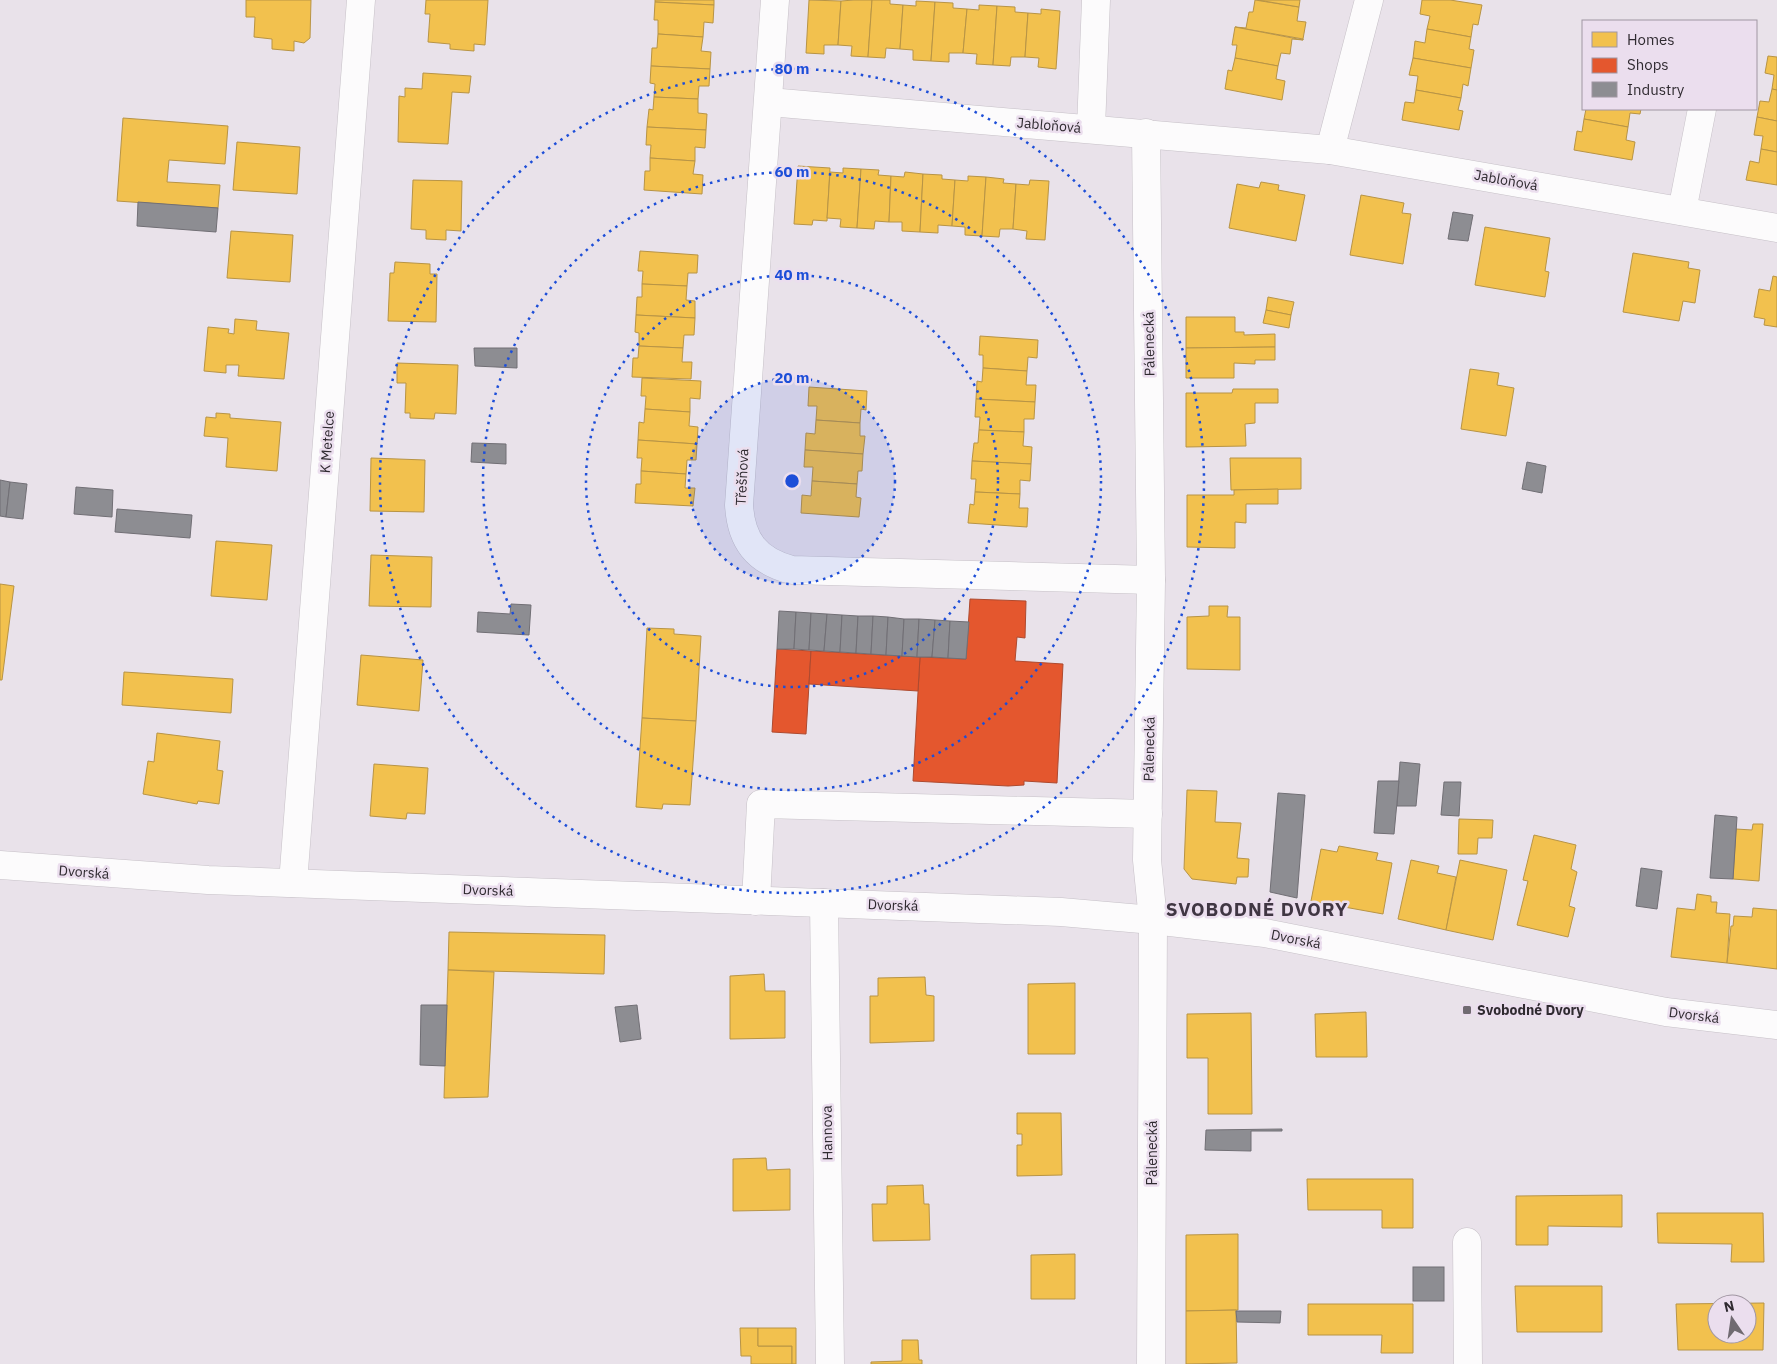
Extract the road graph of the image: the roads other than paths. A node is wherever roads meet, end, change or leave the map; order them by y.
1 (361, 0) edge
2 (775, 0) edge
3 (1096, 0) edge
4 (1370, 0) edge
5 (769, 102) junction
6 (1702, 110) edge
7 (1091, 128) junction
8 (1146, 133) junction
9 (1330, 150) junction
10 (1682, 211) junction
11 (1777, 228) edge
12 (1151, 580) junction
13 (1148, 814) junction
14 (0, 865) edge
15 (293, 883) junction
16 (756, 900) junction
17 (824, 902) junction
18 (1153, 920) junction
19 (1777, 1025) edge
20 (1467, 1242) dead end
21 (830, 1364) edge
22 (1151, 1364) edge
23 (1468, 1364) edge

1 - 15 street, K Metelce
2 - 5 street, Třešňová
3 - 7 street
4 - 9 street
5 - 7 street, Jabloňová
5 - 12 street, Třešňová
6 - 10 street
7 - 8 street, Jabloňová
8 - 9 street, Jabloňová
8 - 12 street, Pálenecká
9 - 10 street, Jabloňová
10 - 11 street, Jabloňová
12 - 13 street, Pálenecká
13 - 16 street
13 - 18 street, Pálenecká
14 - 15 street, Dvorská
15 - 16 street, Dvorská
16 - 17 street, Dvorská
17 - 18 street, Dvorská
17 - 21 street, Hannova
18 - 19 street, Dvorská
18 - 22 street, Pálenecká
20 - 23 street

